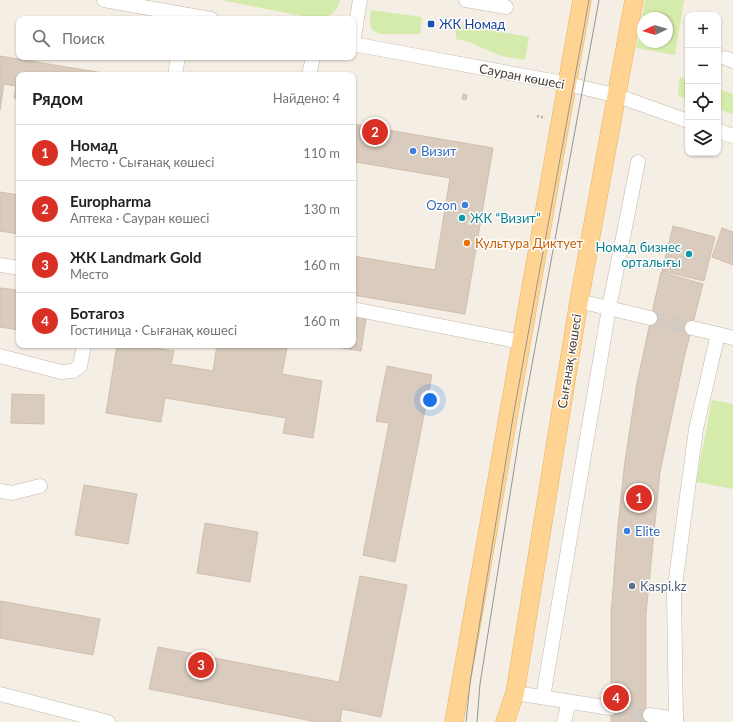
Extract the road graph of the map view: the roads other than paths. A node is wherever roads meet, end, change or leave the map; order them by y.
1 (104, 0) edge
2 (360, 0) edge
3 (466, 0) edge
4 (582, 0) edge
5 (634, 0) edge
6 (170, 6) edge
7 (506, 7) dead end
8 (185, 16) edge
9 (356, 25) edge
10 (356, 45) edge
11 (178, 60) edge
12 (312, 60) edge
13 (176, 72) edge
14 (310, 72) edge
15 (568, 84) junction
16 (618, 96) junction
17 (685, 120) edge
18 (721, 132) edge
19 (733, 136) edge
20 (638, 162) dead end
21 (0, 265) edge
22 (16, 268) edge
23 (580, 300) junction
24 (609, 308) junction
25 (356, 310) edge
26 (650, 318) tunnel mouth
27 (692, 328) tunnel mouth
28 (718, 334) junction
29 (733, 338) edge
30 (522, 342) junction
31 (83, 348) edge
32 (0, 356) edge
33 (40, 486) dead end
34 (0, 492) edge
35 (515, 693) junction
36 (0, 694) edge
37 (543, 697) junction
38 (568, 702) junction
39 (610, 708) tunnel mouth
40 (650, 715) tunnel mouth
41 (676, 720) edge
42 (108, 722) edge
43 (454, 722) edge
44 (504, 722) edge
45 (564, 722) edge

1 - 6 street
2 - 9 street
3 - 7 street
4 - 15 main road
5 - 16 main road, Сығанақ көшесі
6 - 8 street
10 - 15 street, Сауран көшесі
11 - 13 street
12 - 14 street
15 - 16 street, Сауран көшесі
15 - 30 main road
16 - 17 street, Сауран көшесі
16 - 23 main road, Сығанақ көшесі
18 - 19 street
20 - 24 street
21 - 22 street
23 - 24 street
23 - 35 main road, Сығанақ көшесі
24 - 26 street
24 - 37 street
25 - 30 street
27 - 28 street
28 - 29 street
28 - 41 street
30 - 43 main road
31 - 32 street
33 - 34 street
35 - 37 street
35 - 44 main road, Сығанақ көшесі
36 - 42 street
37 - 38 street
38 - 39 street
38 - 45 street
40 - 41 street

